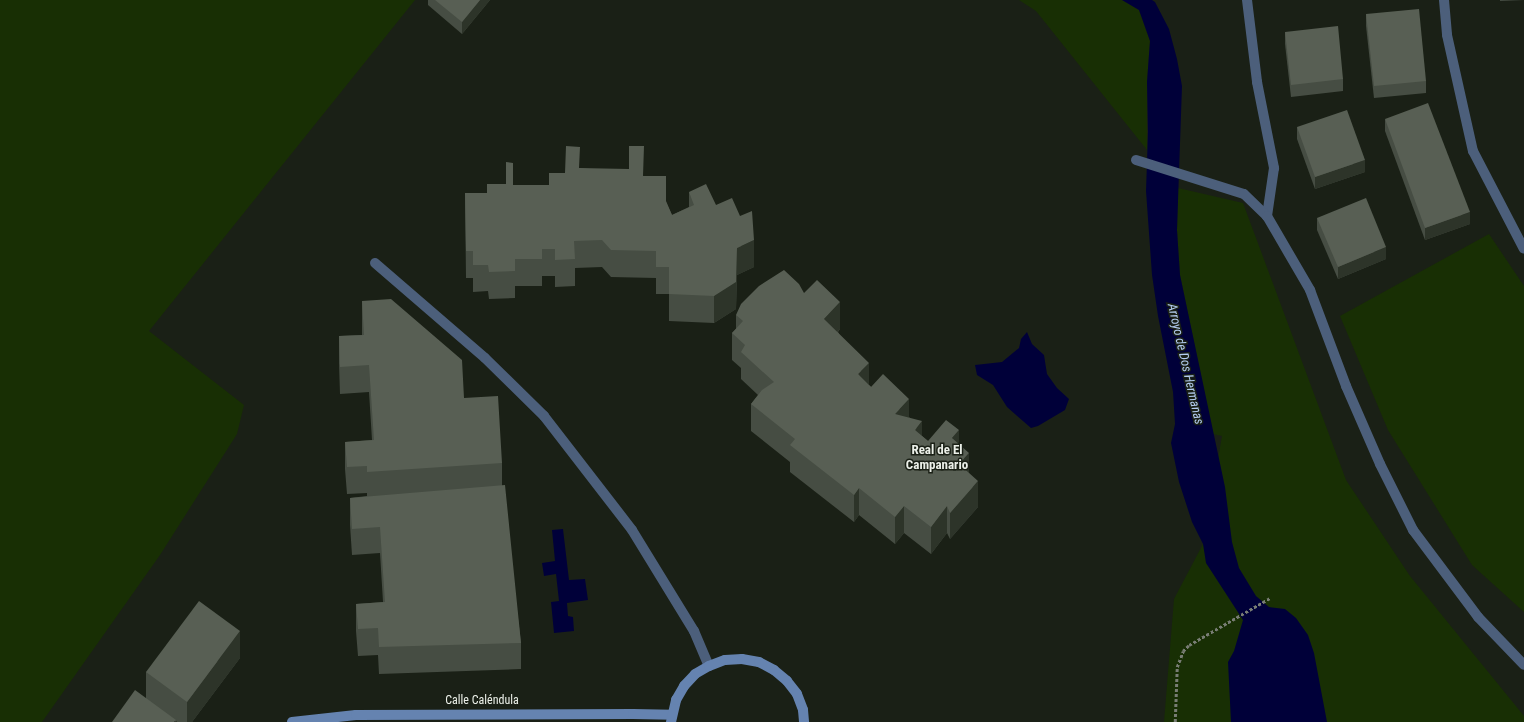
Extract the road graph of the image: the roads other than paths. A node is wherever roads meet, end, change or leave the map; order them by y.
1 (1247, 0) edge
2 (1444, 0) edge
3 (1136, 160) dead end
4 (1267, 216) junction
5 (1524, 250) edge
6 (375, 263) dead end
7 (1524, 665) edge
8 (709, 666) junction
9 (671, 719) edge
10 (292, 722) edge
11 (804, 722) edge

1 - 4 street
2 - 5 street
3 - 4 street
4 - 7 street
6 - 8 street
8 - 9 street
8 - 11 street
9 - 10 street, Calle Caléndula

